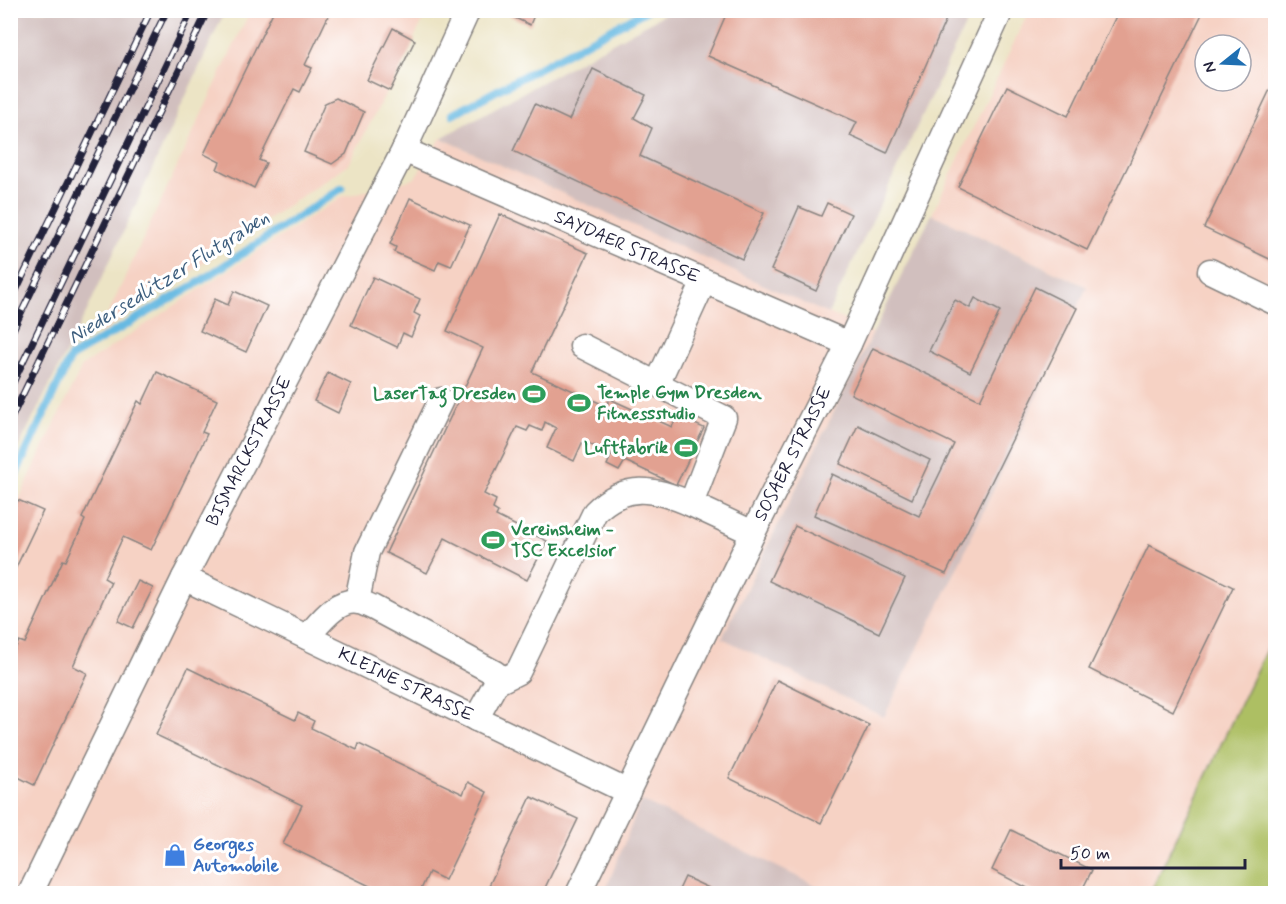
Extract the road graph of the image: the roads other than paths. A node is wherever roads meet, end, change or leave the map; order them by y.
1 (468, 10) edge
2 (1001, 10) edge
3 (404, 150) junction
4 (1210, 271) dead end
5 (704, 281) junction
6 (1275, 303) edge
7 (849, 344) junction
8 (582, 346) dead end
9 (657, 384) junction
10 (441, 400) dead end
11 (691, 504) junction
12 (753, 533) junction
13 (184, 578) junction
14 (357, 601) junction
15 (307, 637) junction
16 (496, 684) junction
17 (476, 719) junction
18 (628, 792) junction
19 (30, 894) edge
20 (578, 894) edge

1 - 3 street, BISMARCKSTRASSE
2 - 7 street, SOSAER STRASSE
3 - 5 street, SAYDAER STRASSE
3 - 13 street, BISMARCKSTRASSE
4 - 6 street
5 - 7 street, SAYDAER STRASSE
5 - 9 street
7 - 12 street, SOSAER STRASSE
8 - 9 street
9 - 11 street
10 - 14 street
11 - 12 street
11 - 16 street
12 - 18 street, SOSAER STRASSE
13 - 15 street, KLEINE STRASSE
13 - 19 street, BISMARCKSTRASSE
14 - 15 street
14 - 16 street
15 - 17 street, KLEINE STRASSE
16 - 17 street
17 - 18 street, KLEINE STRASSE
18 - 20 street, SOSAER STRASSE

